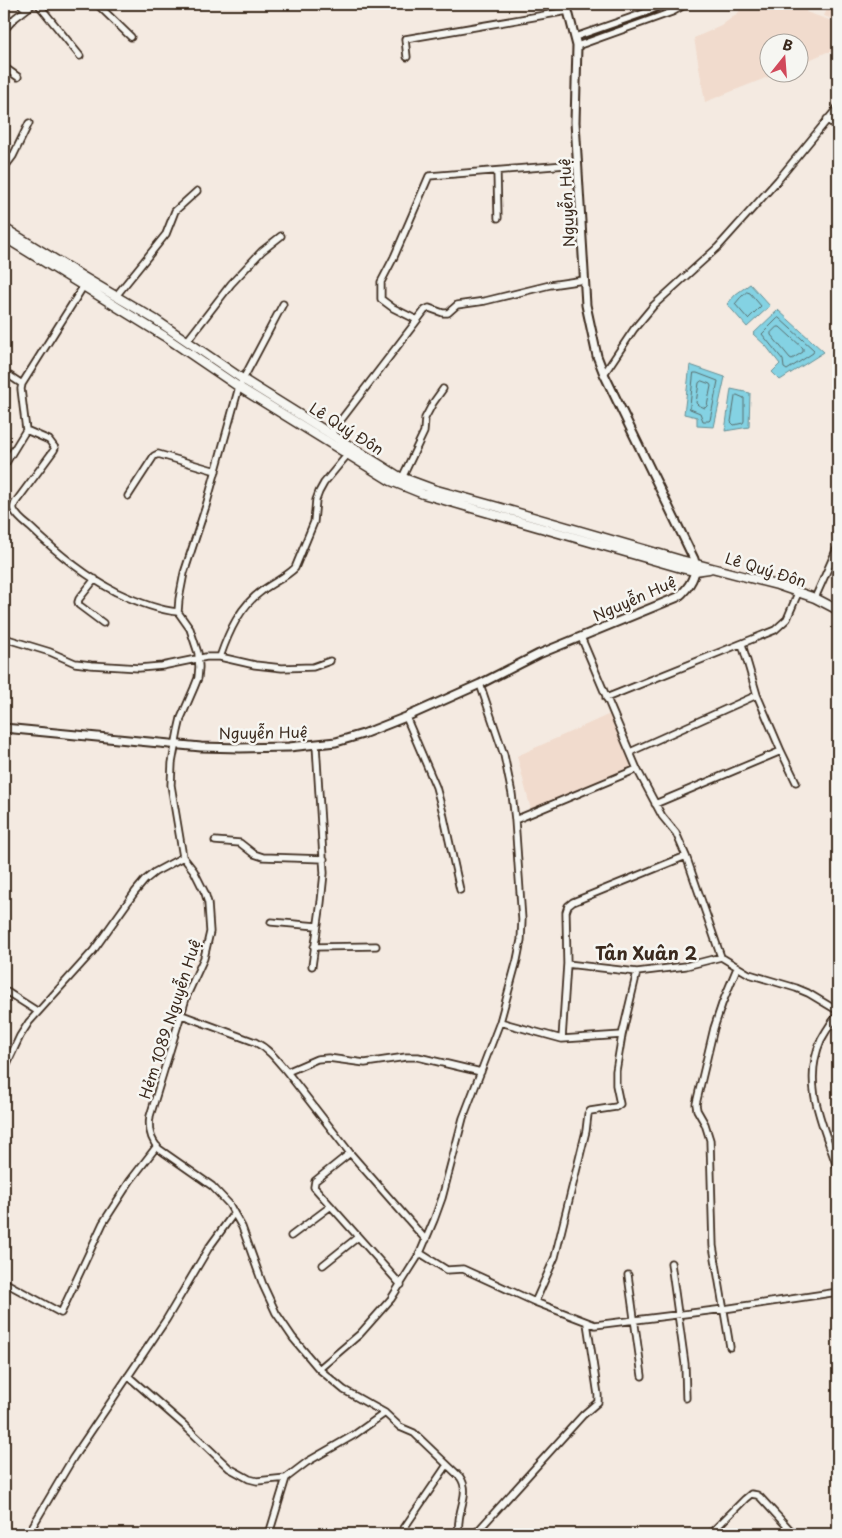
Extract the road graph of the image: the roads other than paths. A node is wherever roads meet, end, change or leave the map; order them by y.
1 (20, 4) edge
2 (32, 4) edge
3 (38, 4) edge
4 (97, 4) edge
5 (565, 4) edge
6 (665, 4) edge
7 (686, 4) edge
8 (26, 9) junction
9 (568, 11) junction
10 (4, 30) edge
11 (131, 37) dead end
12 (575, 37) junction
13 (577, 46) junction
14 (80, 56) dead end
15 (407, 57) dead end
16 (4, 67) edge
17 (18, 77) dead end
18 (838, 107) edge
19 (827, 119) junction
20 (29, 123) dead end
21 (838, 128) edge
22 (578, 164) junction
23 (4, 168) edge
24 (497, 171) junction
25 (197, 191) dead end
26 (498, 218) dead end
27 (4, 228) edge
28 (281, 236) dead end
29 (4, 238) edge
30 (24, 240) junction
31 (19, 247) junction
32 (584, 280) junction
33 (83, 287) junction
34 (116, 296) junction
35 (283, 304) dead end
36 (417, 320) junction
37 (187, 342) junction
38 (4, 372) edge
39 (604, 374) junction
40 (242, 383) junction
41 (22, 384) junction
42 (443, 390) dead end
43 (26, 430) junction
44 (331, 433) junction
45 (348, 454) junction
46 (4, 466) edge
47 (216, 471) junction
48 (402, 478) junction
49 (128, 496) dead end
50 (497, 511) junction
51 (838, 546) edge
52 (696, 568) junction
53 (95, 578) junction
54 (798, 592) junction
55 (815, 598) junction
56 (838, 610) edge
57 (178, 612) junction
58 (103, 623) dead end
59 (581, 637) junction
60 (4, 638) edge
61 (742, 644) junction
62 (220, 657) junction
63 (199, 658) junction
64 (330, 662) dead end
65 (480, 684) junction
66 (757, 695) junction
67 (606, 698) junction
68 (406, 718) junction
69 (4, 728) edge
70 (175, 745) junction
71 (316, 745) junction
72 (781, 751) junction
73 (630, 752) junction
74 (637, 769) junction
75 (796, 782) dead end
76 (655, 804) junction
77 (515, 820) junction
78 (214, 841) dead end
79 (686, 856) junction
80 (183, 857) junction
81 (324, 859) junction
82 (460, 890) dead end
83 (271, 922) dead end
84 (318, 926) junction
85 (376, 946) dead end
86 (314, 947) junction
87 (722, 957) junction
88 (566, 964) junction
89 (312, 966) dead end
90 (737, 968) junction
91 (637, 972) junction
92 (4, 990) edge
93 (37, 1011) junction
94 (838, 1011) edge
95 (182, 1015) junction
96 (838, 1015) edge
97 (500, 1022) junction
98 (622, 1035) junction
99 (562, 1038) junction
100 (4, 1070) edge
101 (287, 1072) junction
102 (481, 1072) junction
103 (157, 1146) junction
104 (350, 1153) junction
105 (838, 1170) edge
106 (331, 1206) junction
107 (234, 1213) junction
108 (290, 1236) dead end
109 (358, 1237) junction
110 (426, 1240) junction
111 (420, 1253) junction
112 (671, 1263) dead end
113 (323, 1265) dead end
114 (628, 1275) dead end
115 (4, 1282) edge
116 (401, 1285) junction
117 (838, 1292) edge
118 (535, 1302) junction
119 (724, 1309) junction
120 (679, 1315) junction
121 (633, 1321) junction
122 (587, 1323) junction
123 (730, 1347) dead end
124 (319, 1369) junction
125 (128, 1376) junction
126 (642, 1376) dead end
127 (686, 1398) dead end
128 (385, 1414) junction
129 (447, 1465) junction
130 (286, 1478) junction
131 (790, 1533) edge
132 (28, 1534) edge
133 (269, 1534) edge
134 (400, 1534) edge
135 (459, 1534) edge
136 (475, 1534) edge
137 (710, 1534) edge

1 - 8 street
2 - 8 street
3 - 14 street
4 - 11 street
5 - 9 street, Nguyễn Huệ
6 - 12 street
7 - 13 street
8 - 10 street
9 - 12 street, Nguyễn Huệ
9 - 15 street
12 - 13 street, Nguyễn Huệ
13 - 22 street, Nguyễn Huệ
16 - 17 street
18 - 19 street
19 - 21 street
19 - 39 street
20 - 23 street
22 - 24 street
22 - 32 street, Nguyễn Huệ
24 - 26 street
24 - 36 street
25 - 34 street
27 - 30 main road, Lê Quý Đôn
28 - 37 street
29 - 31 main road, Lê Quý Đôn
30 - 31 main road
30 - 34 main road, Lê Quý Đôn
31 - 33 main road, Lê Quý Đôn
32 - 36 street
32 - 39 street, Nguyễn Huệ
33 - 40 main road, Lê Quý Đôn
33 - 41 street
34 - 37 main road, Lê Quý Đôn
35 - 40 street
36 - 44 street
37 - 40 main road, Lê Quý Đôn
38 - 41 street
39 - 52 street, Nguyễn Huệ
40 - 44 main road, Lê Quý Đôn
40 - 45 main road, Lê Quý Đôn
40 - 47 street
41 - 43 street
42 - 48 street
43 - 46 street
43 - 53 street
44 - 48 main road, Lê Quý Đôn
45 - 50 main road, Lê Quý Đôn
45 - 62 street
47 - 49 street
47 - 57 street
48 - 50 main road, Lê Quý Đôn
50 - 52 main road, Lê Quý Đôn
51 - 55 street
52 - 54 main road, Lê Quý Đôn
52 - 59 street, Nguyễn Huệ
53 - 57 street
53 - 58 street
54 - 55 main road, Lê Quý Đôn
54 - 61 street
55 - 56 main road, Lê Quý Đôn
57 - 63 street
59 - 65 street, Nguyễn Huệ
59 - 67 street
60 - 63 street
61 - 66 street
61 - 67 street
62 - 63 street
62 - 64 street
63 - 70 street, Hẻm 1089 Nguyễn Huệ
65 - 68 street, Nguyễn Huệ
65 - 77 street
66 - 72 street
66 - 73 street
67 - 73 street
68 - 71 street, Nguyễn Huệ
68 - 82 street
69 - 70 street, Nguyễn Huệ
70 - 71 street, Nguyễn Huệ
70 - 80 street, Hẻm 1089 Nguyễn Huệ
71 - 81 street
72 - 75 street
72 - 76 street
73 - 74 street
74 - 76 street
74 - 77 street
76 - 79 street
77 - 97 street
78 - 81 street
79 - 87 street
79 - 88 street
80 - 93 street
80 - 95 street, Hẻm 1089 Nguyễn Huệ
81 - 84 street
83 - 84 street
84 - 86 street
85 - 86 street
86 - 89 street
87 - 90 street
87 - 91 street
88 - 91 street
88 - 99 street
90 - 94 street
90 - 119 street
91 - 98 street
92 - 93 street
93 - 100 street
95 - 101 street
95 - 103 street, Hẻm 1089 Nguyễn Huệ
96 - 105 street
97 - 99 street
97 - 102 street
98 - 99 street
98 - 118 street
101 - 102 street
101 - 104 street
102 - 110 street
103 - 107 street
103 - 115 street
104 - 106 street
104 - 110 street
106 - 108 street
106 - 109 street
107 - 124 street
107 - 125 street
109 - 113 street
109 - 116 street
110 - 111 street
111 - 116 street
111 - 118 street
112 - 120 street
114 - 121 street
116 - 124 street
117 - 119 street
118 - 122 street
119 - 120 street
119 - 123 street
120 - 121 street
120 - 127 street
121 - 122 street
121 - 126 street
122 - 136 street
124 - 128 street
125 - 130 street
125 - 132 street
128 - 129 street
128 - 130 street
129 - 134 street
129 - 135 street
130 - 133 street
131 - 137 street

